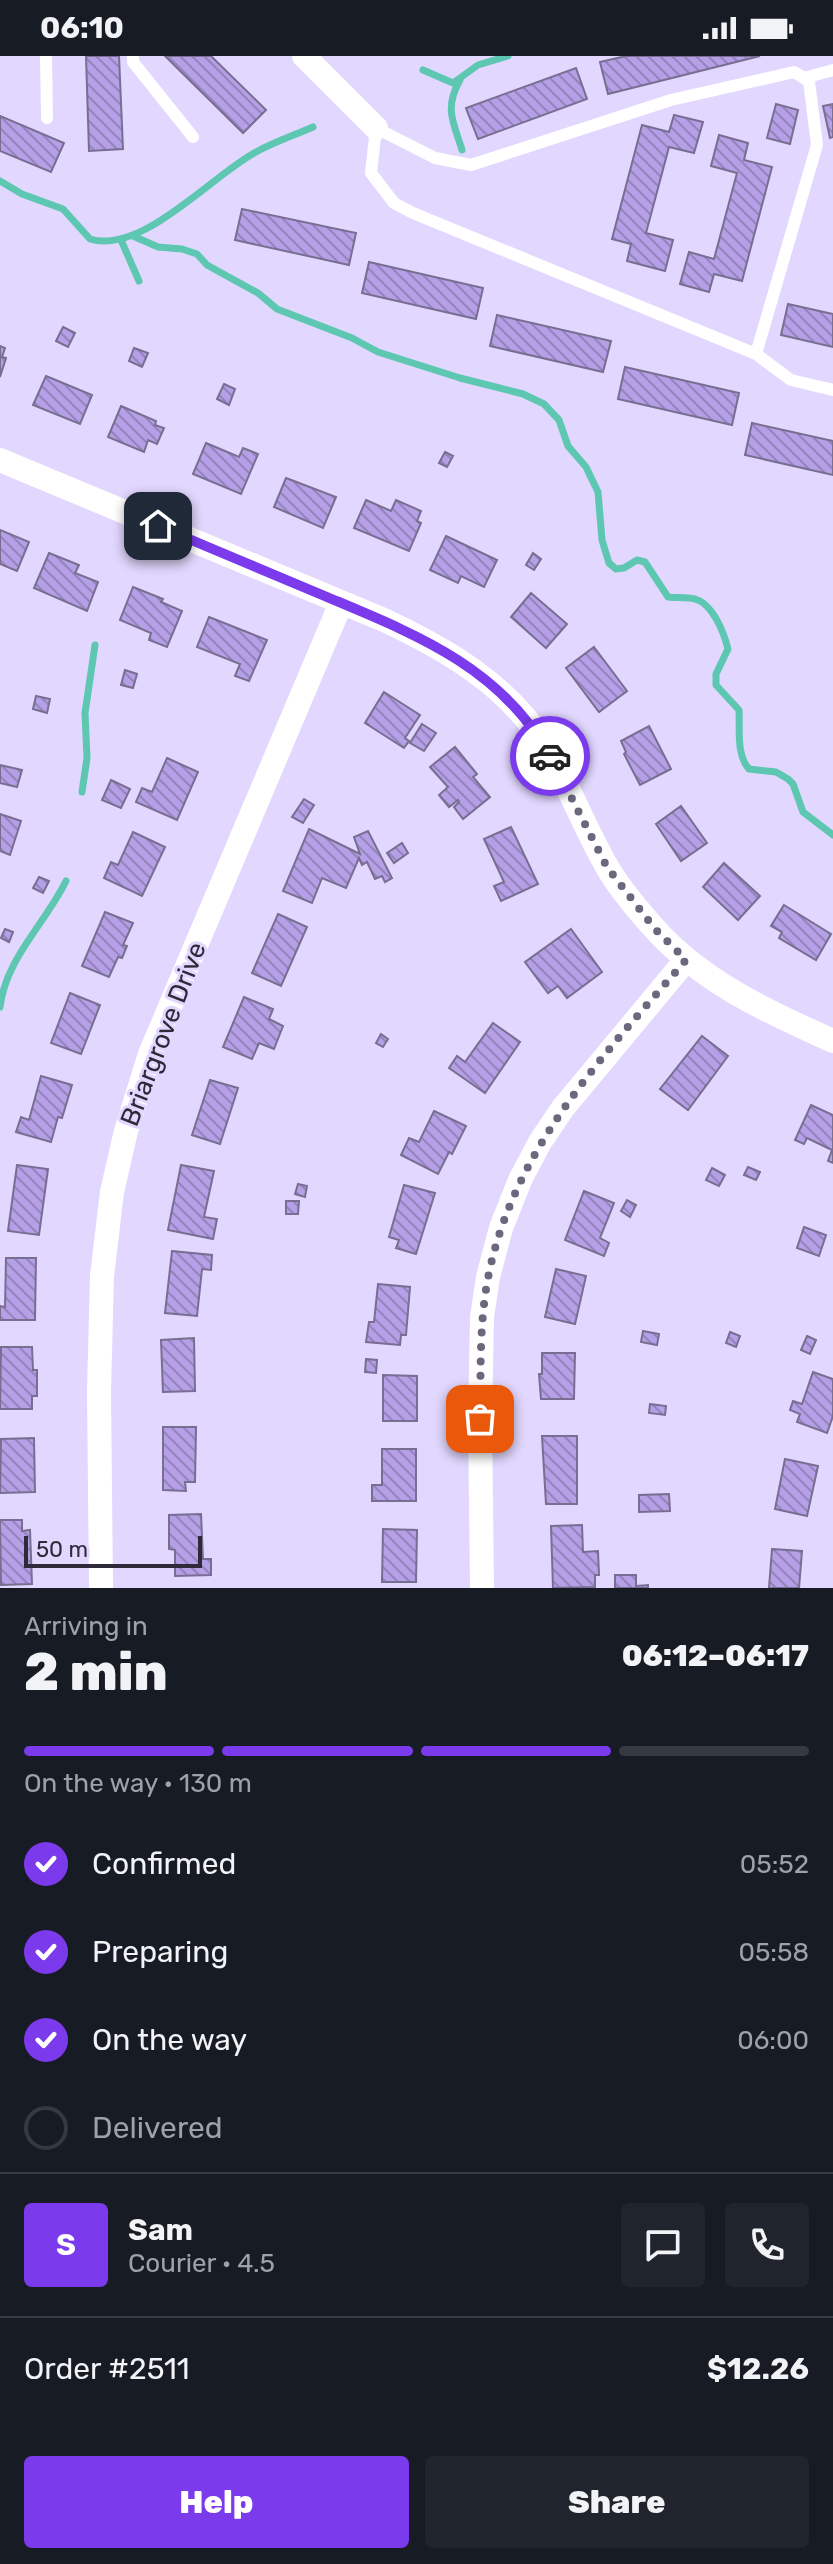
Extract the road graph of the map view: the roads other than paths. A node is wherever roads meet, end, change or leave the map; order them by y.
1 (46, 56) edge
2 (133, 56) edge
3 (304, 56) edge
4 (833, 70) edge
5 (804, 78) junction
6 (47, 118) dead end
7 (376, 128) junction
8 (193, 137) dead end
9 (756, 354) junction
10 (833, 390) edge
11 (0, 460) edge
12 (341, 603) junction
13 (686, 960) junction
14 (833, 1041) edge
15 (101, 1588) edge
16 (482, 1588) edge

1 - 6 lane
2 - 8 lane
3 - 7 street
4 - 5 lane
5 - 7 lane
5 - 9 lane
7 - 9 lane
9 - 10 lane
11 - 12 street
12 - 13 street
12 - 15 street, Briargrove Drive
13 - 14 street
13 - 16 street

